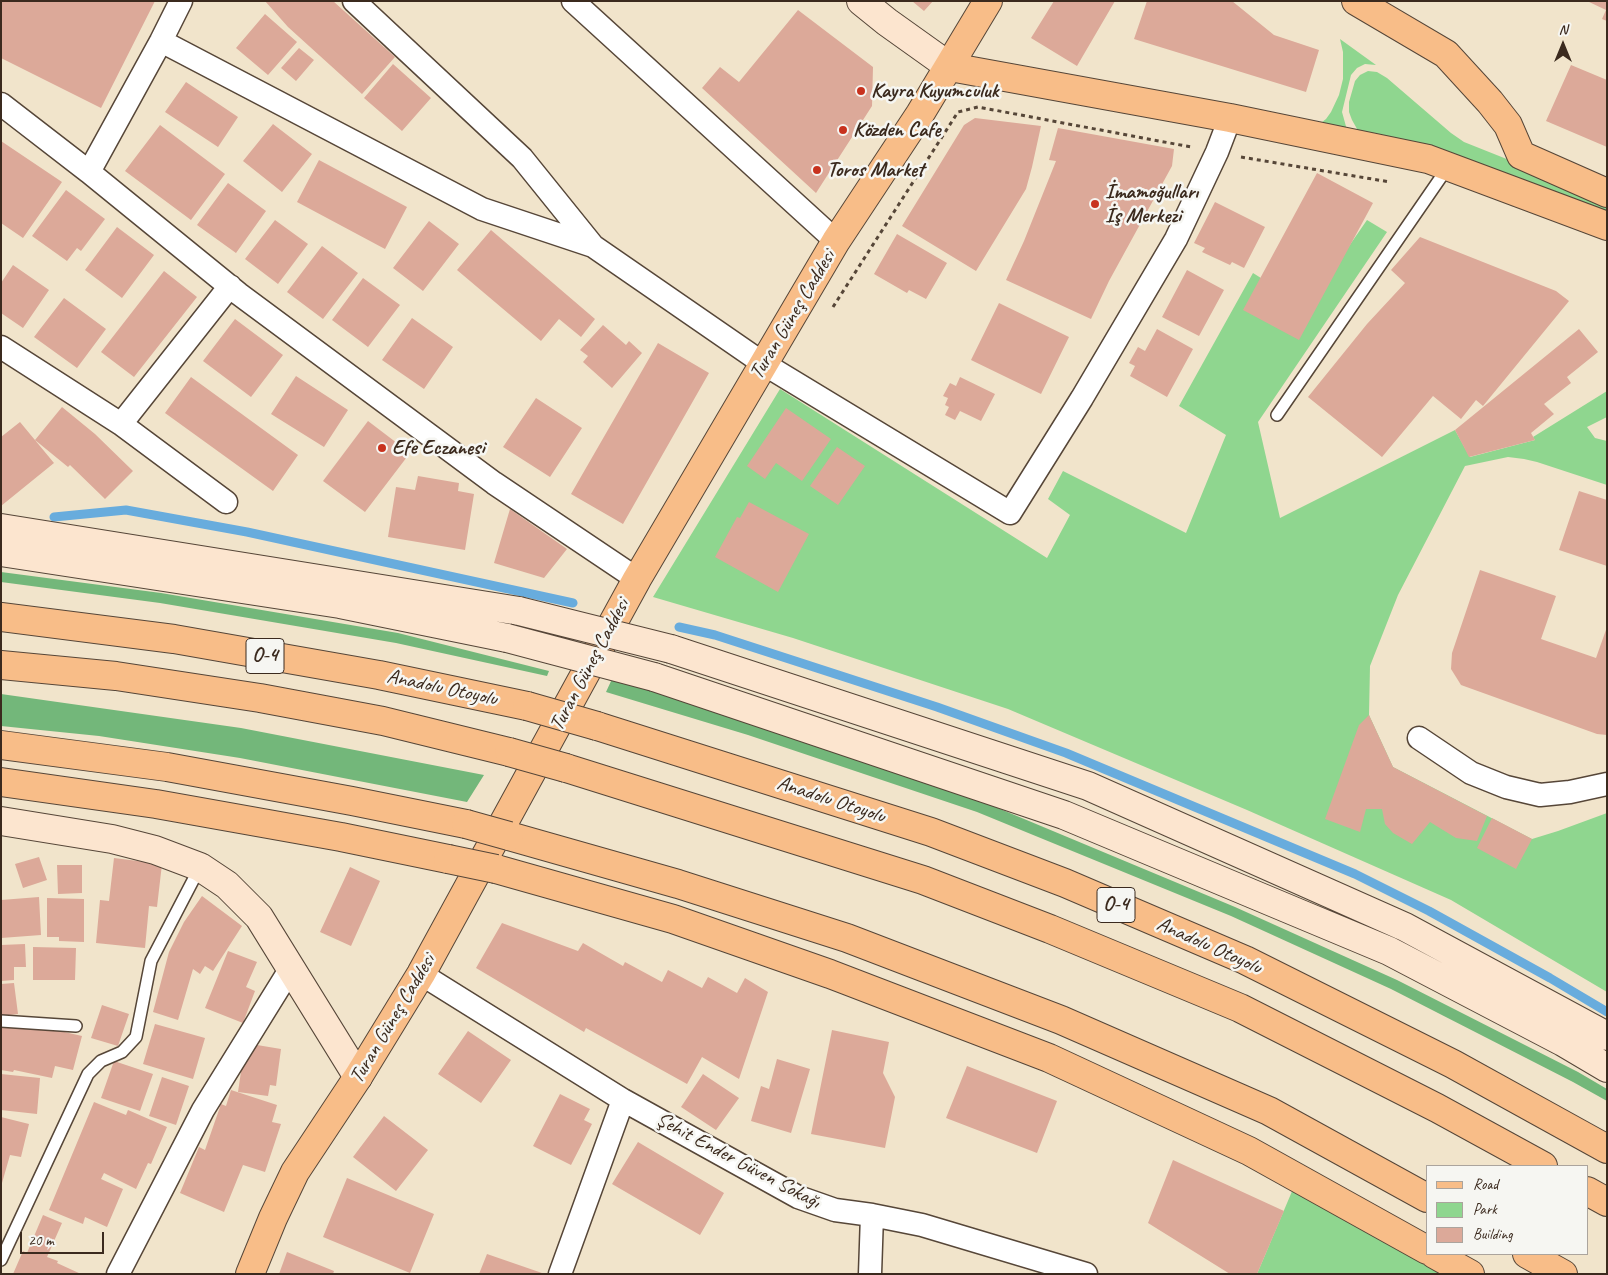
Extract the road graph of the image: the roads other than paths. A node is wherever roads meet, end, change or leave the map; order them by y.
1 (180, 1) edge
2 (354, 1) edge
3 (572, 1) edge
4 (861, 1) edge
5 (988, 1) edge
6 (1356, 1) edge
7 (161, 41) junction
8 (950, 67) junction
9 (1, 104) edge
10 (1230, 118) junction
11 (1448, 167) junction
12 (89, 172) junction
13 (1607, 194) edge
14 (1607, 226) edge
15 (836, 242) junction
16 (594, 246) junction
17 (230, 286) junction
18 (1, 346) edge
19 (764, 364) junction
20 (1277, 415) dead end
21 (121, 424) junction
22 (226, 502) dead end
23 (1, 528) edge
24 (1, 552) edge
25 (637, 579) junction
26 (1, 617) edge
27 (1, 665) edge
28 (1419, 738) dead end
29 (1, 745) edge
30 (1, 782) edge
31 (1607, 784) edge
32 (1, 821) edge
33 (200, 867) junction
34 (291, 968) junction
35 (421, 974) junction
36 (1, 1021) edge
37 (76, 1026) dead end
38 (1607, 1036) edge
39 (1607, 1068) edge
40 (358, 1077) junction
41 (623, 1100) junction
42 (1607, 1149) edge
43 (1541, 1165) edge
44 (1588, 1191) edge
45 (1426, 1197) edge
46 (1607, 1202) edge
47 (872, 1215) junction
48 (1426, 1249) edge
49 (1436, 1255) edge
50 (1529, 1255) edge
51 (1, 1260) edge
52 (118, 1274) edge
53 (250, 1274) edge
54 (560, 1274) edge
55 (870, 1274) edge
56 (1086, 1274) edge
57 (1470, 1274) edge
58 (1563, 1274) edge

1 - 7 street
2 - 16 street
3 - 15 street
4 - 8 street
5 - 8 main road, Turan Güneş Caddesi
6 - 13 main road
7 - 12 street
7 - 16 street
8 - 10 main road
8 - 15 main road, Turan Güneş Caddesi
9 - 12 street
10 - 11 main road
10 - 19 street
11 - 14 main road
11 - 20 lane
12 - 17 street
15 - 19 main road, Turan Güneş Caddesi
16 - 19 street
17 - 21 street
17 - 25 street
18 - 21 street
19 - 25 main road, Turan Güneş Caddesi
21 - 22 street
23 - 38 street, bridge
24 - 39 street, bridge
25 - 35 main road, Turan Güneş Caddesi
26 - 42 main road, Anadolu Otoyolu / O-4, bridge
27 - 43 main road, Anadolu Otoyolu / O-4, bridge
28 - 31 street
29 - 45 main road, bridge
30 - 48 main road, bridge
32 - 33 street
33 - 34 street
33 - 51 lane
34 - 40 street
34 - 52 street
35 - 40 main road, Turan Güneş Caddesi
35 - 41 street, Şehit Ender Güven Sokağı
36 - 37 lane
40 - 53 main road, Turan Güneş Caddesi
41 - 47 street, Şehit Ender Güven Sokağı
41 - 54 street
44 - 46 main road
47 - 55 street
47 - 56 street, Şehit Ender Güven Sokağı
49 - 57 main road
50 - 58 main road

